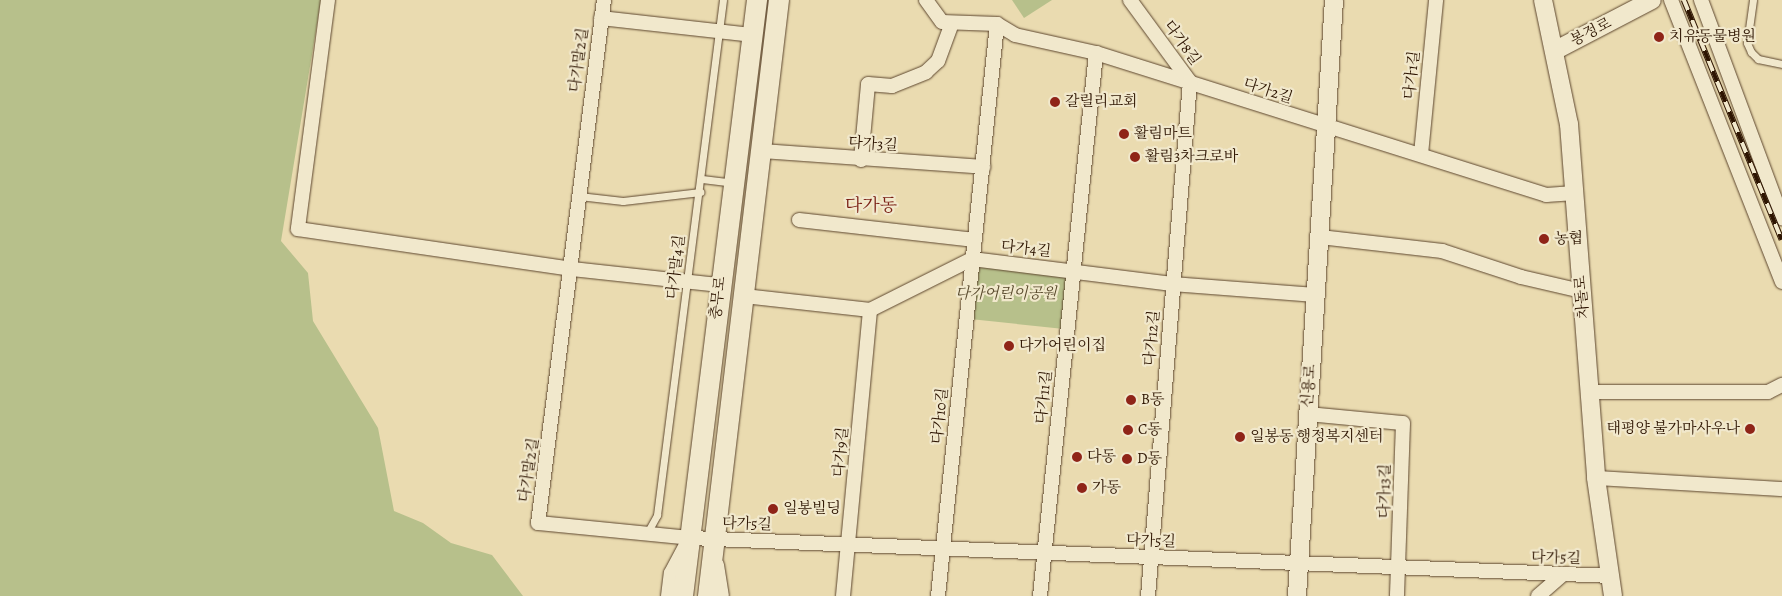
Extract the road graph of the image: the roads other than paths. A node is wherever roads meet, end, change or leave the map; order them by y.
1 (328, 0) edge
2 (604, 0) edge
3 (724, 0) edge
4 (757, 0) edge
5 (779, 0) edge
6 (926, 0) edge
7 (1130, 0) edge
8 (1334, 0) edge
9 (1436, 0) edge
10 (1543, 0) edge
11 (1652, 0) edge
12 (1671, 0) edge
13 (1701, 0) edge
14 (1753, 0) edge
15 (601, 18) junction
16 (952, 23) junction
17 (997, 24) junction
18 (720, 31) junction
19 (753, 35) junction
20 (1556, 50) junction
21 (1096, 53) junction
22 (1782, 64) edge
23 (1190, 82) junction
24 (1328, 127) junction
25 (762, 151) junction
26 (1421, 154) junction
27 (861, 160) junction
28 (983, 167) junction
29 (702, 179) junction
30 (734, 183) junction
31 (700, 192) junction
32 (1575, 193) junction
33 (578, 196) junction
34 (1782, 218) edge
35 (799, 220) dead end
36 (1320, 236) junction
37 (975, 240) junction
38 (972, 260) junction
39 (572, 269) junction
40 (1073, 271) junction
41 (688, 280) junction
42 (1782, 282) edge
43 (1172, 284) junction
44 (720, 285) junction
45 (1581, 291) junction
46 (1316, 295) junction
47 (744, 296) junction
48 (870, 310) junction
49 (1782, 385) edge
50 (1591, 392) junction
51 (1307, 414) junction
52 (1596, 478) junction
53 (1782, 489) edge
54 (646, 535) junction
55 (690, 538) junction
56 (714, 539) junction
57 (849, 544) junction
58 (943, 548) junction
59 (1045, 553) junction
60 (1151, 557) junction
61 (1301, 564) junction
62 (1400, 568) junction
63 (1563, 574) junction
64 (1611, 576) junction
65 (668, 596) edge
66 (683, 596) edge
67 (708, 596) edge
68 (722, 596) edge
69 (843, 596) edge
70 (938, 596) edge
71 (1040, 596) edge
72 (1148, 596) edge
73 (1298, 596) edge
74 (1397, 596) edge
75 (1538, 596) edge
76 (1613, 596) edge

1 - 39 street
2 - 15 street, 다가말2길
3 - 18 lane, 다가말4길
4 - 19 main road, 충무로
5 - 25 main road, 충무로
6 - 16 street
7 - 23 street, 다가8길
8 - 24 street, 신용로
9 - 26 street, 다가1길
10 - 20 street, 차돌로
11 - 20 street, 봉정로
12 - 42 street
13 - 34 street
14 - 22 lane
15 - 18 street, 다가말2길
15 - 33 street, 다가말2길
16 - 17 street, 다가2길
16 - 27 street
17 - 21 street, 다가2길
17 - 28 street, 다가10길
18 - 19 street, 다가말2길
18 - 29 lane, 다가말4길
19 - 30 main road, 충무로
20 - 32 street, 차돌로
21 - 23 street, 다가2길
21 - 40 street, 다가11길
23 - 24 street, 다가2길
23 - 43 street, 다가12길
24 - 26 street, 다가2길
24 - 36 street, 신용로
25 - 27 street, 다가3길
25 - 47 main road, 충무로
26 - 32 street, 다가2길
27 - 28 street, 다가3길
28 - 37 street, 다가10길
29 - 30 lane
29 - 31 lane, 다가말4길
30 - 44 main road, 충무로
31 - 33 lane
31 - 41 lane, 다가말4길
32 - 45 street, 차돌로
33 - 39 street, 다가말2길
35 - 37 street
36 - 45 street
36 - 46 street, 신용로
37 - 38 street, 다가10길
38 - 40 street, 다가4길
38 - 48 street
38 - 58 street, 다가10길
39 - 41 street
39 - 54 street, 다가말2길
40 - 43 street, 다가4길
40 - 59 street, 다가11길
41 - 44 street
41 - 54 lane, 다가말4길
43 - 46 street, 다가4길
43 - 60 street, 다가12길
44 - 55 main road, 충무로
45 - 50 street, 차돌로
46 - 51 street, 신용로
47 - 48 street
47 - 56 main road, 충무로
48 - 57 street, 다가9길
49 - 50 street
50 - 52 street, 차돌로
51 - 61 street, 신용로
51 - 62 street, 다가13길
52 - 53 street
52 - 64 street, 차돌로
54 - 55 street, 다가말2길
55 - 56 street, 다가5길
55 - 65 street
55 - 66 main road, 충무로
56 - 57 street, 다가5길
56 - 67 main road, 충무로
56 - 68 street
57 - 58 street, 다가5길
57 - 69 street, 다가9길
58 - 59 street, 다가5길
58 - 70 street, 다가10길
59 - 60 street, 다가5길
59 - 71 street, 다가11길
60 - 61 street, 다가5길
60 - 72 street, 다가12길
61 - 62 street, 다가5길
61 - 73 street, 신용로
62 - 63 street, 다가5길
62 - 74 street, 다가13길
63 - 64 street, 다가5길
63 - 75 street
64 - 76 street, 차돌로

